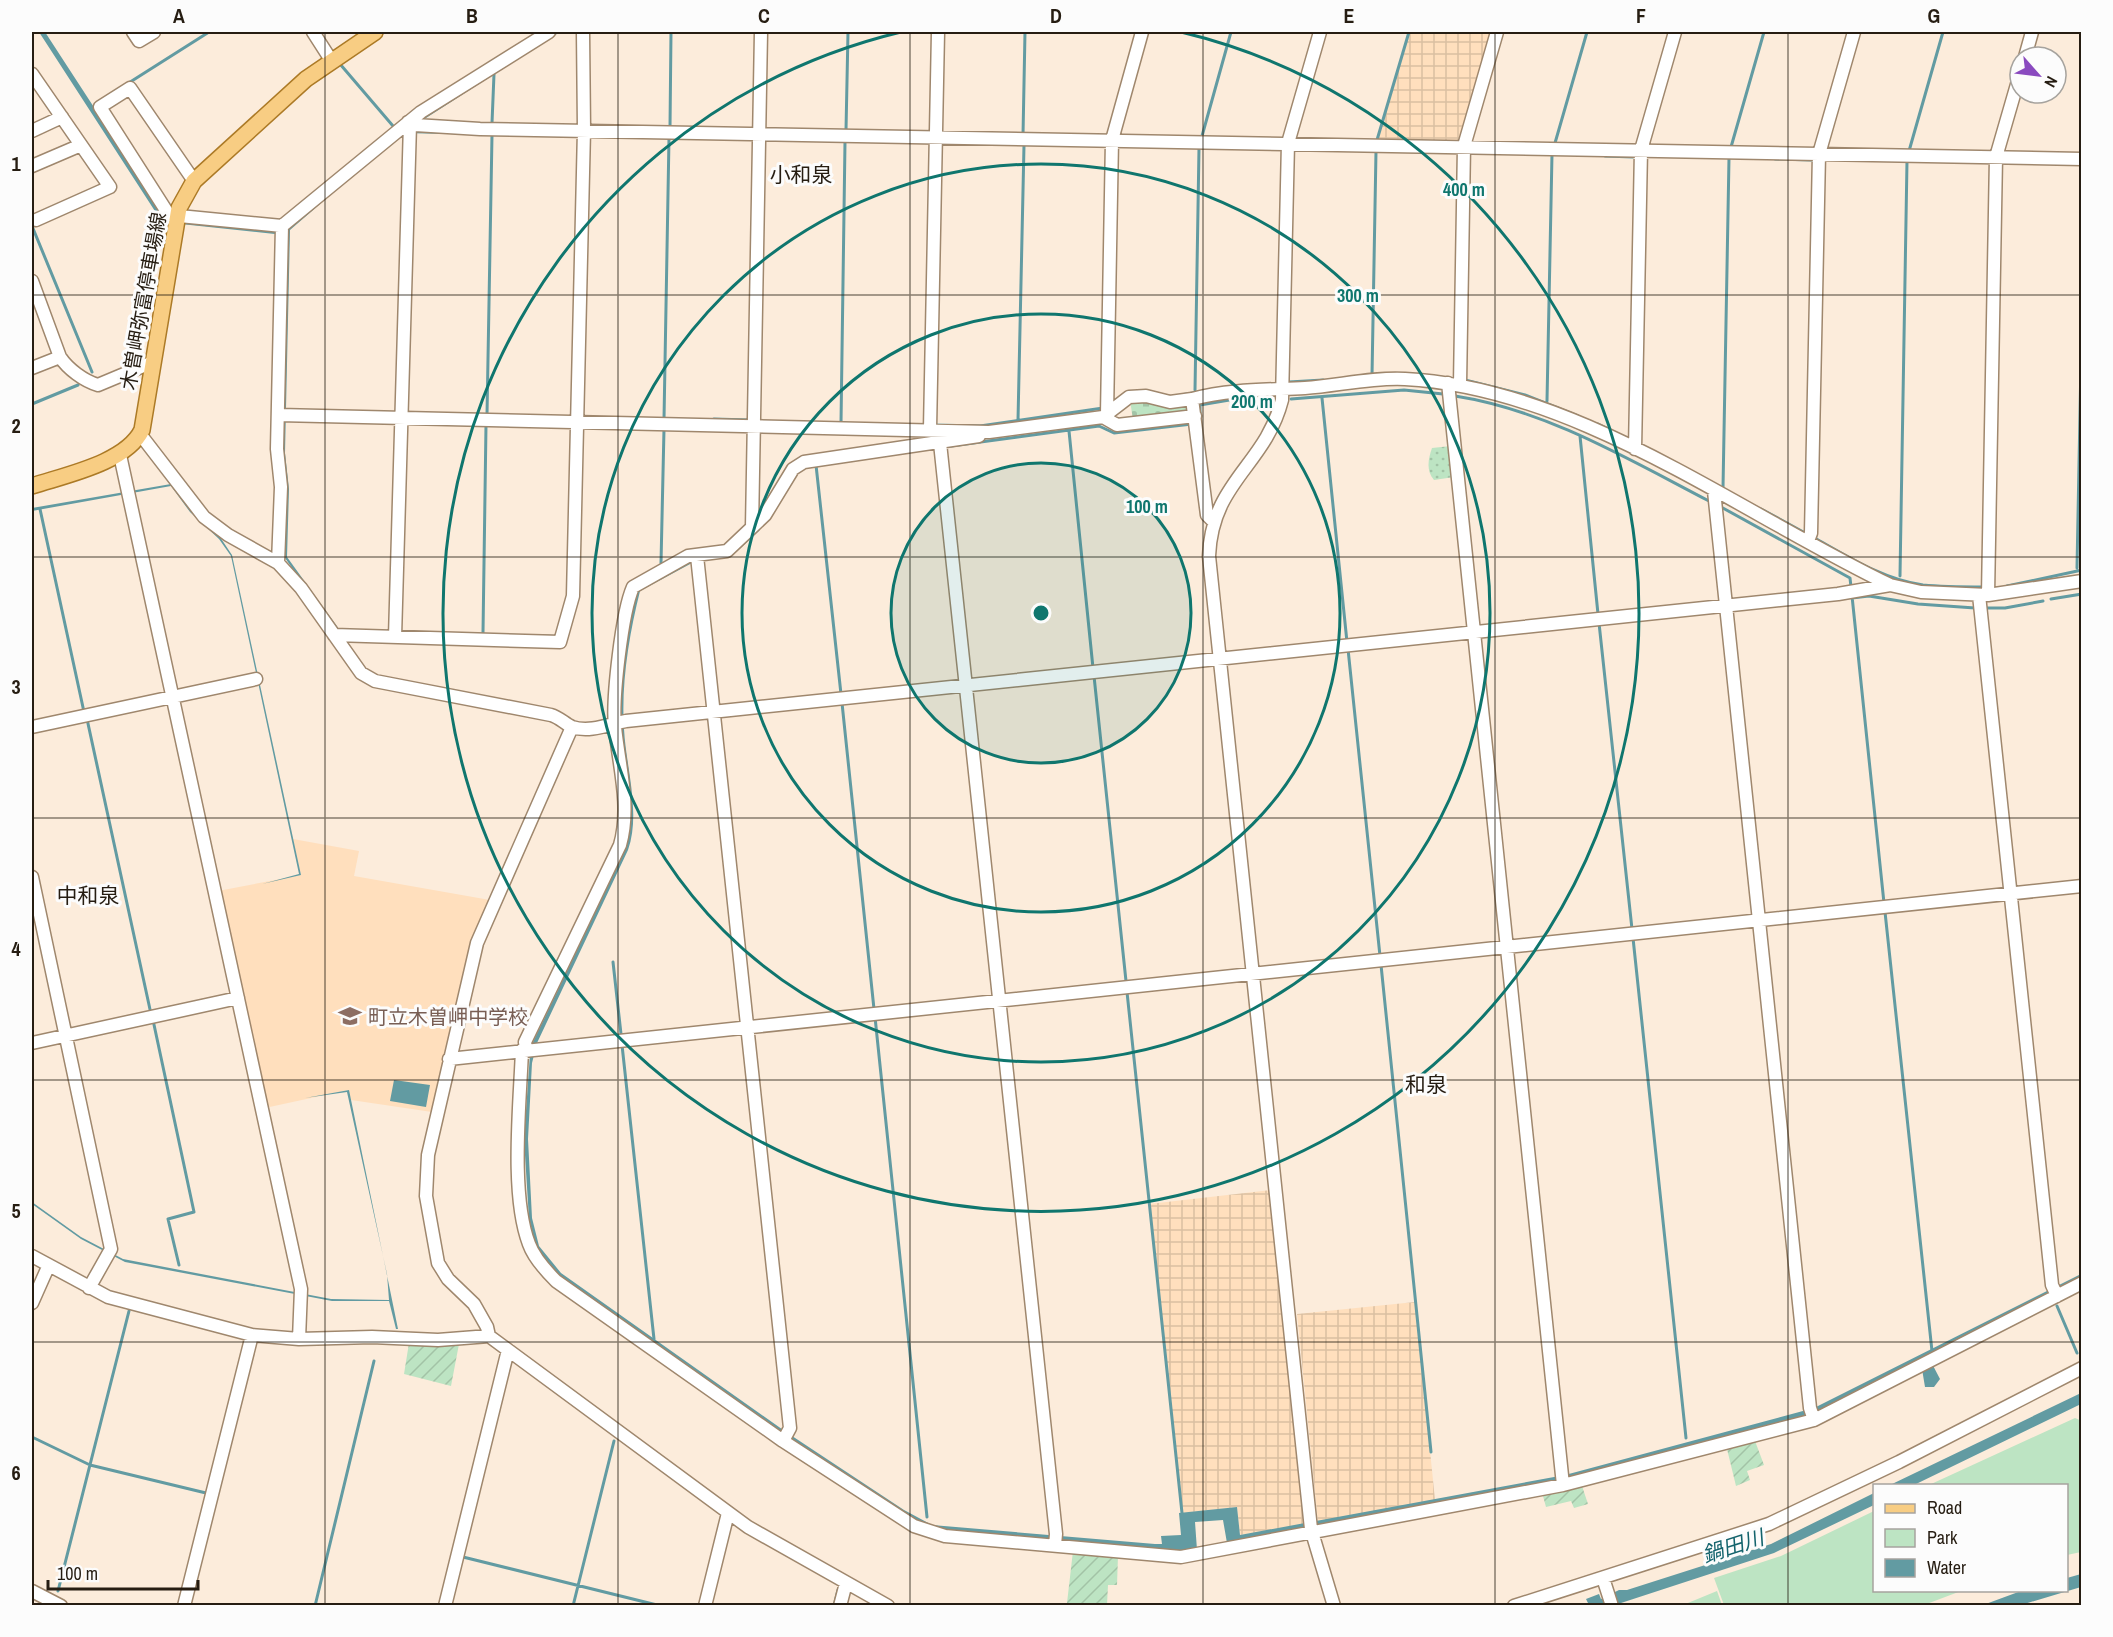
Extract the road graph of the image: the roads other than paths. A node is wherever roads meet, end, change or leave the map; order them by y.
1 (133, 32) edge
2 (154, 32) edge
3 (313, 32) edge
4 (375, 32) edge
5 (549, 32) edge
6 (584, 32) edge
7 (761, 32) edge
8 (938, 32) edge
9 (1142, 32) edge
10 (1320, 32) edge
11 (1497, 32) edge
12 (1675, 32) edge
13 (1854, 32) edge
14 (331, 60) junction
15 (32, 74) edge
16 (2011, 105) edge
17 (62, 117) junction
18 (410, 126) junction
19 (32, 131) edge
20 (584, 133) junction
21 (759, 137) junction
22 (936, 140) junction
23 (1112, 140) junction
24 (1288, 143) junction
25 (81, 145) junction
26 (1464, 146) junction
27 (1641, 150) junction
28 (1819, 154) junction
29 (1996, 157) junction
30 (2082, 159) edge
31 (32, 166) edge
32 (194, 181) junction
33 (36, 220) dead end
34 (177, 221) junction
35 (282, 230) junction
36 (32, 281) edge
37 (37, 308) edge
38 (60, 357) junction
39 (153, 362) junction
40 (32, 368) edge
41 (1454, 384) junction
42 (1283, 388) junction
43 (1192, 399) junction
44 (1106, 411) junction
45 (282, 415) junction
46 (1195, 416) junction
47 (400, 418) junction
48 (576, 422) junction
49 (753, 426) junction
50 (930, 429) junction
51 (989, 432) junction
52 (140, 434) junction
53 (940, 443) junction
54 (1635, 450) junction
55 (120, 455) junction
56 (32, 486) edge
57 (1714, 491) junction
58 (1213, 521) junction
59 (752, 526) junction
60 (1808, 541) junction
61 (697, 556) junction
62 (278, 563) junction
63 (2082, 581) edge
64 (1890, 585) junction
65 (1983, 595) junction
66 (1726, 605) junction
67 (1473, 632) junction
68 (395, 633) junction
69 (334, 635) junction
70 (1220, 659) junction
71 (256, 678) dead end
72 (967, 686) junction
73 (172, 697) junction
74 (714, 712) junction
75 (620, 722) junction
76 (32, 727) edge
77 (572, 727) junction
78 (32, 877) edge
79 (2082, 886) edge
80 (2011, 894) junction
81 (1759, 920) junction
82 (1507, 947) junction
83 (1253, 974) junction
84 (238, 998) junction
85 (1000, 1000) junction
86 (747, 1026) junction
87 (65, 1036) junction
88 (32, 1043) edge
89 (528, 1049) junction
90 (449, 1059) junction
91 (32, 1256) edge
92 (48, 1267) junction
93 (2082, 1284) edge
94 (89, 1288) junction
95 (2055, 1291) junction
96 (32, 1302) edge
97 (252, 1335) junction
98 (489, 1336) junction
99 (299, 1339) junction
100 (508, 1350) junction
101 (2082, 1368) edge
102 (1812, 1415) junction
103 (786, 1435) junction
104 (1563, 1480) junction
105 (728, 1513) junction
106 (1311, 1528) junction
107 (1055, 1540) junction
108 (1603, 1578) junction
109 (846, 1583) junction
110 (32, 1591) edge
111 (61, 1605) edge
112 (184, 1605) edge
113 (445, 1605) edge
114 (705, 1605) edge
115 (840, 1605) edge
116 (888, 1605) edge
117 (1334, 1605) edge
118 (1514, 1605) edge
119 (1612, 1605) edge

1 - 2 street
3 - 14 street
4 - 14 main road, 木曽岬弥富停車場線
5 - 18 street
6 - 20 street
7 - 21 street
8 - 22 street
9 - 23 street
10 - 24 street
11 - 26 street
12 - 27 street
13 - 28 street
14 - 32 main road, 木曽岬弥富停車場線
15 - 17 street
16 - 29 street
17 - 19 street
17 - 25 street
18 - 20 street
18 - 35 street
18 - 47 street
20 - 21 street
20 - 48 street
21 - 22 street
21 - 49 street
22 - 23 street
22 - 50 street
23 - 24 street
23 - 44 street
24 - 26 street
24 - 42 street
25 - 31 street
25 - 33 street
26 - 27 street
26 - 41 street
27 - 28 street
27 - 54 street
28 - 29 street
28 - 60 street
29 - 30 street
29 - 65 street
32 - 34 main road, 木曽岬弥富停車場線
32 - 34 street
34 - 35 street
34 - 39 main road, 木曽岬弥富停車場線
35 - 45 street
36 - 37 street
37 - 38 street
38 - 39 street
38 - 40 street
39 - 52 main road, 木曽岬弥富停車場線
41 - 42 street
41 - 54 street
41 - 67 street
42 - 43 street
42 - 58 street
43 - 44 street
43 - 46 street
44 - 46 street
44 - 51 street
45 - 47 street
45 - 62 street
46 - 58 street
47 - 48 street
47 - 68 street
48 - 49 street
48 - 68 street
49 - 50 street
49 - 59 street
50 - 51 street
51 - 53 street
52 - 55 main road
52 - 62 street
53 - 59 street
53 - 72 street
54 - 57 street
55 - 56 main road
55 - 73 street
57 - 60 street
57 - 66 street
58 - 70 street
59 - 61 street
60 - 64 street
61 - 74 street
61 - 75 street
62 - 69 street
63 - 65 street
64 - 65 street
64 - 66 street
65 - 80 street
66 - 67 street
66 - 81 street
67 - 70 street
67 - 82 street
68 - 69 street
69 - 77 street
70 - 72 street
70 - 83 street
71 - 73 street
72 - 74 street
72 - 85 street
73 - 76 street
73 - 84 street
74 - 75 street
74 - 86 street
75 - 77 street
75 - 89 street
77 - 90 street
78 - 87 street
79 - 80 street
80 - 81 street
80 - 95 street
81 - 82 street
81 - 102 street
82 - 83 street
82 - 104 street
83 - 85 street
83 - 106 street
84 - 87 street
84 - 99 street
85 - 86 street
85 - 107 street
86 - 89 street
86 - 103 street
87 - 88 street
87 - 94 street
89 - 90 street
89 - 103 street
90 - 98 street
91 - 92 street
92 - 94 street
92 - 96 street
93 - 95 street
94 - 97 street
95 - 102 street
97 - 99 street
97 - 112 street
98 - 99 street
98 - 100 street
100 - 105 street
100 - 113 street
101 - 108 street
102 - 104 street
103 - 107 street
104 - 106 street
105 - 109 street
105 - 114 street
106 - 107 street
106 - 117 street
108 - 118 street
108 - 119 street
109 - 115 street
109 - 116 street
110 - 111 street

